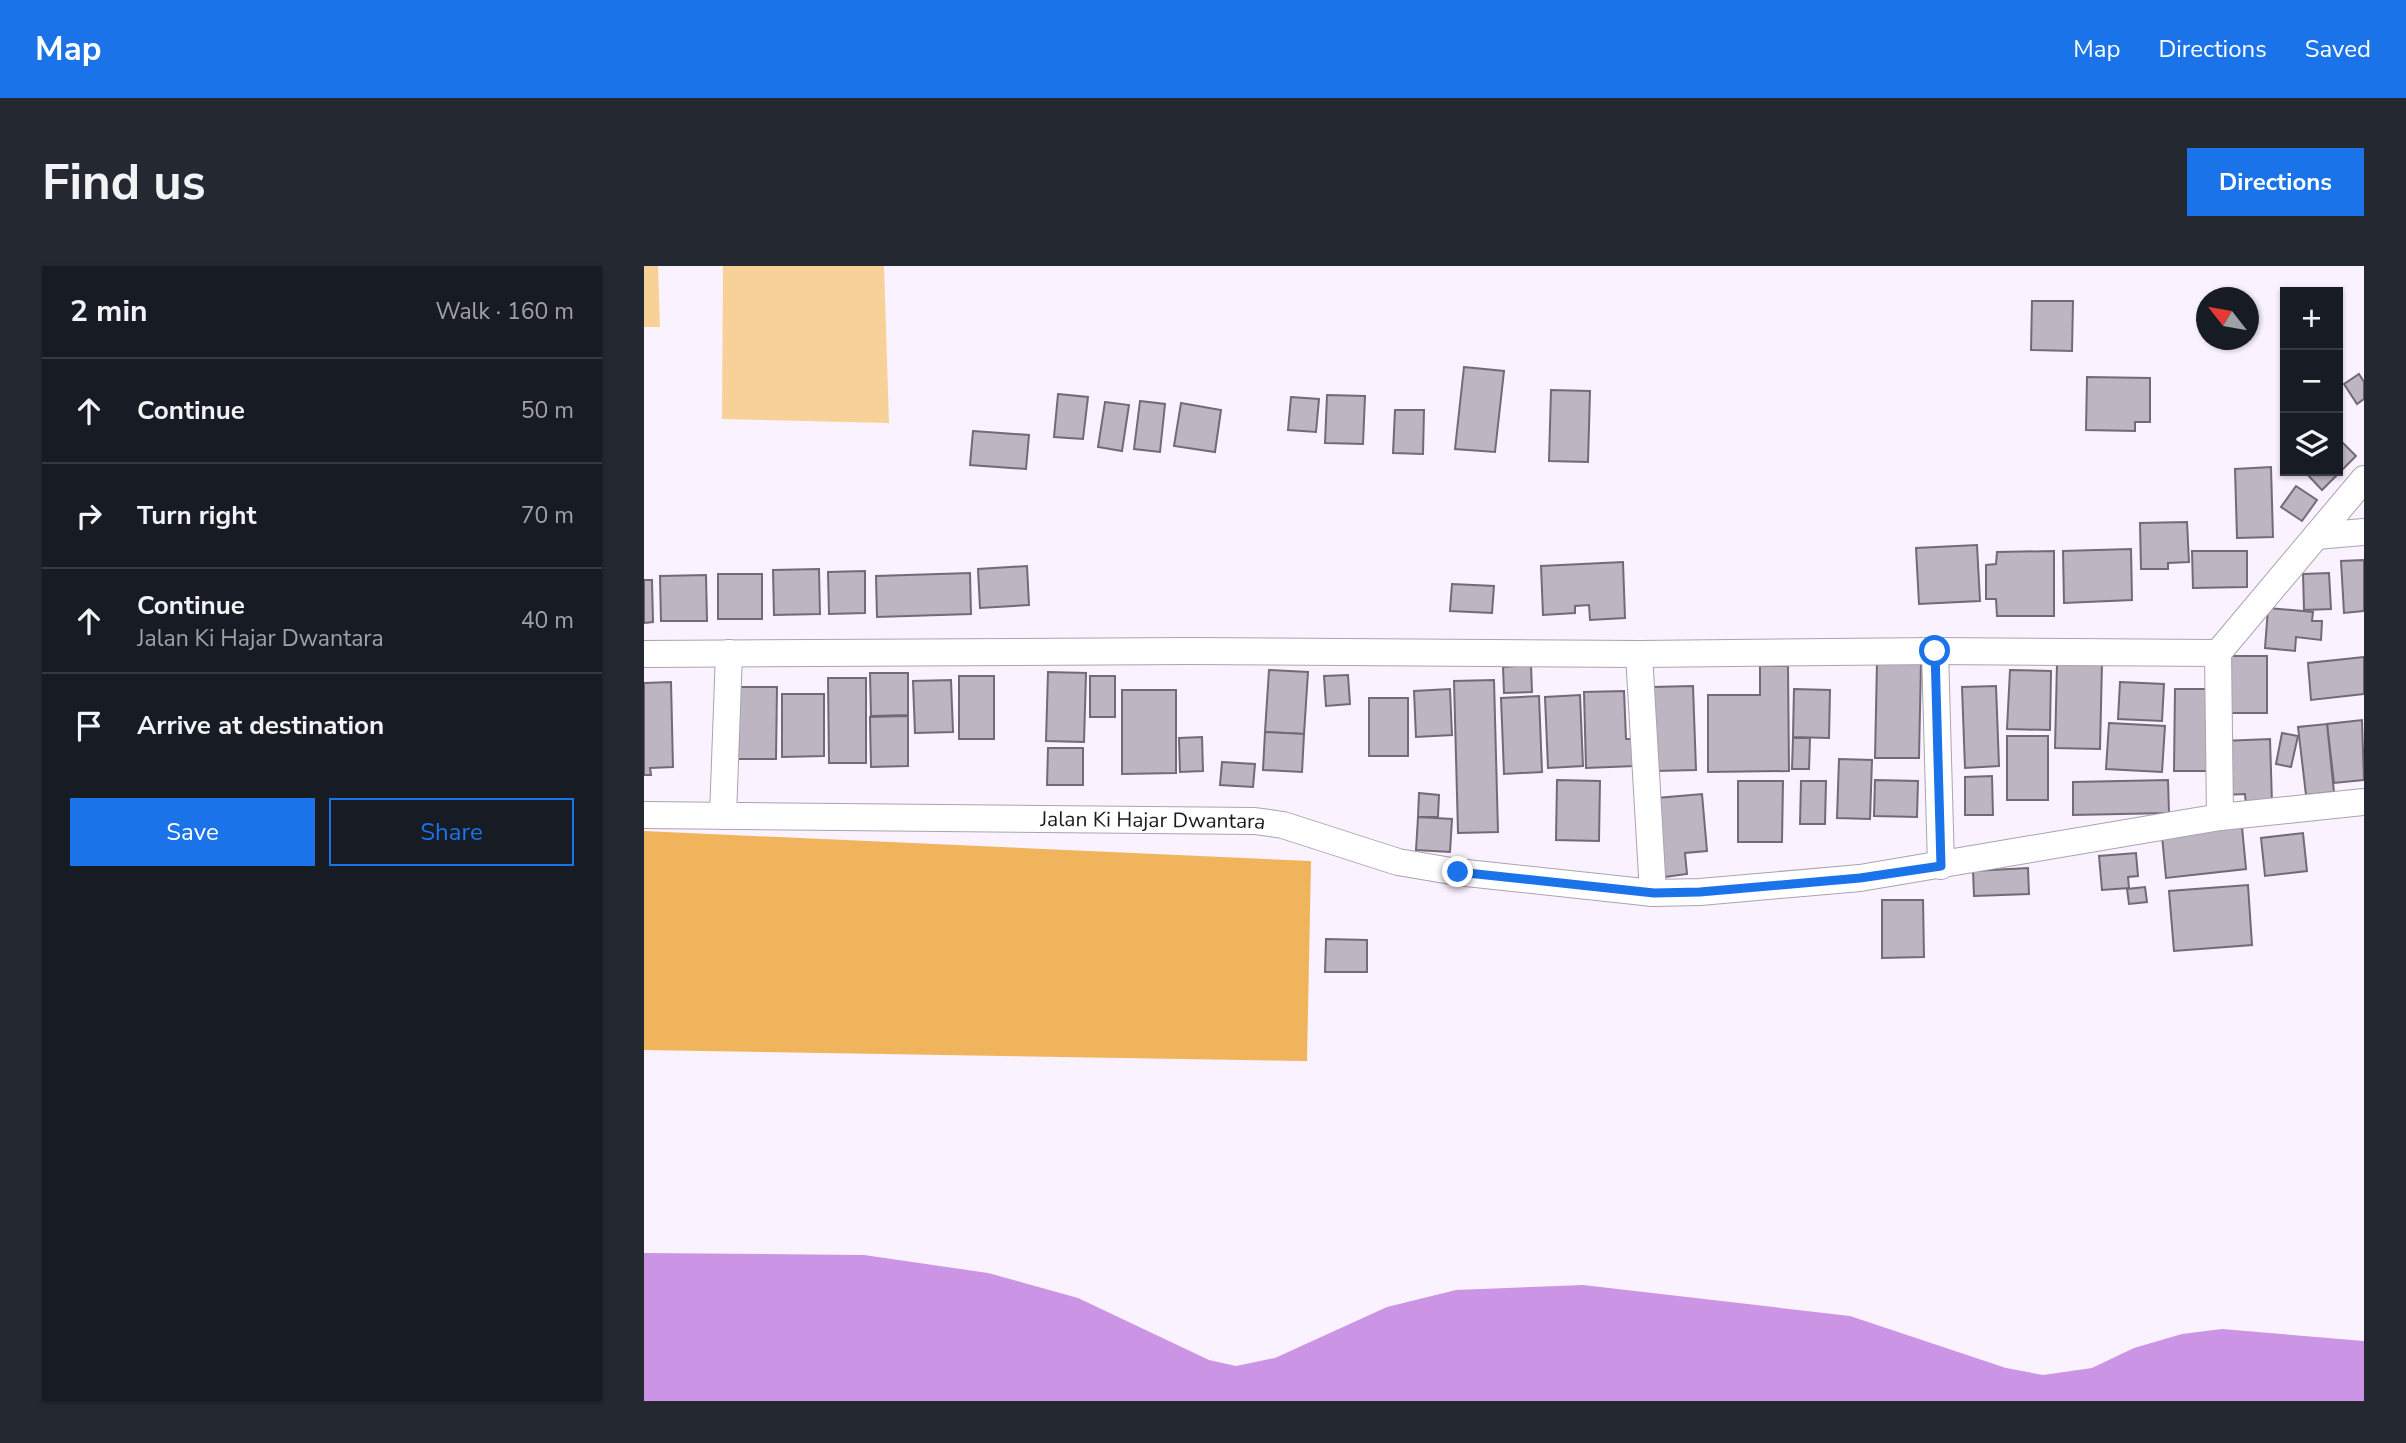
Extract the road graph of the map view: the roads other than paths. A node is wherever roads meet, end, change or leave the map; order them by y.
1 (2364, 479) edge
2 (2364, 532) edge
3 (2316, 536) junction
4 (1935, 651) junction
5 (729, 653) junction
6 (2218, 653) junction
7 (644, 654) edge
8 (1639, 654) junction
9 (2364, 802) edge
10 (644, 815) edge
11 (723, 816) junction
12 (2220, 817) junction
13 (1941, 866) junction
14 (1654, 893) junction

1 - 3 street
2 - 3 street
3 - 6 street
4 - 6 street
4 - 8 street
4 - 13 street
5 - 7 street
5 - 8 street
5 - 11 street
6 - 12 street
8 - 14 street
9 - 12 street, Jalan Ki Hajar Dwantara
10 - 11 street, Jalan Ki Hajar Dwantara
11 - 14 street, Jalan Ki Hajar Dwantara
12 - 13 street, Jalan Ki Hajar Dwantara
13 - 14 street, Jalan Ki Hajar Dwantara

